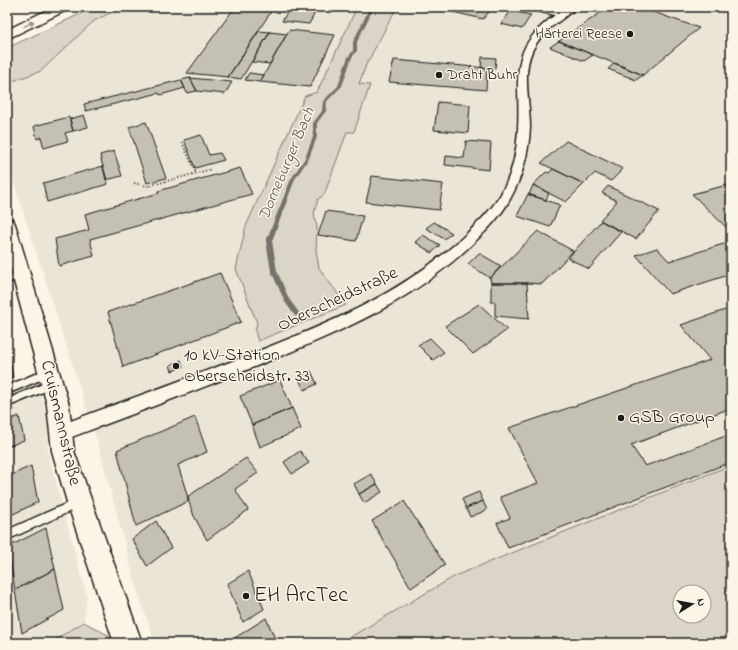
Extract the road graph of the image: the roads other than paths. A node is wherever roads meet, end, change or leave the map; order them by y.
1 (38, 7) edge
2 (63, 7) edge
3 (75, 7) edge
4 (532, 7) edge
5 (567, 10) edge
6 (51, 13) junction
7 (7, 22) edge
8 (7, 34) edge
9 (7, 224) edge
10 (14, 278) edge
11 (51, 378) junction
12 (7, 390) edge
13 (7, 403) edge
14 (61, 433) junction
15 (79, 502) junction
16 (7, 535) edge
17 (128, 643) edge

1 - 7 highway
2 - 6 highway
3 - 6 highway
4 - 5 street, Oberscheidstraße
5 - 14 street, Oberscheidstraße
8 -> 6 highway
9 - 10 street, Cruismannstraße
10 - 11 street, Cruismannstraße
11 - 12 lane
11 - 13 lane
11 - 14 street, Cruismannstraße
14 - 15 street, Cruismannstraße
15 - 16 lane
15 - 17 street, Cruismannstraße

